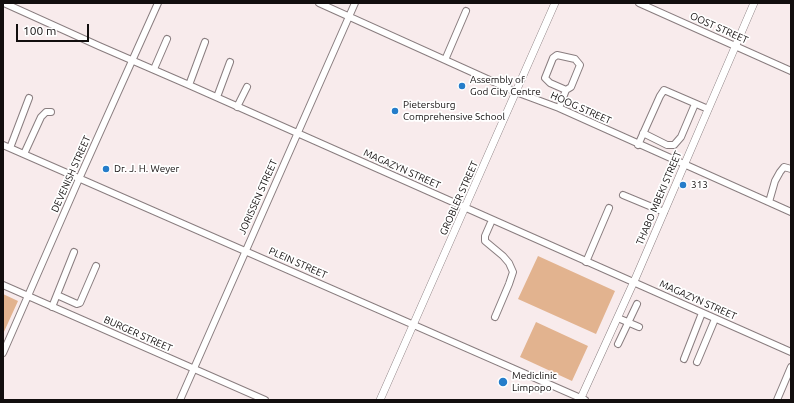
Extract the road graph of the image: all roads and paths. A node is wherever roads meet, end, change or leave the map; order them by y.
1 (4, 3) edge
2 (158, 3) edge
3 (319, 3) edge
4 (355, 3) edge
5 (555, 3) edge
6 (639, 3) edge
7 (754, 3) edge
8 (466, 11) dead end
9 (349, 16) junction
10 (167, 39) dead end
11 (205, 42) dead end
12 (735, 46) junction
13 (133, 60) junction
14 (445, 60) junction
15 (230, 62) dead end
16 (154, 69) junction
17 (791, 71) edge
18 (189, 85) junction
19 (246, 87) dead end
20 (566, 90) junction
21 (516, 92) junction
22 (217, 97) junction
23 (29, 98) dead end
24 (695, 104) junction
25 (237, 107) junction
26 (559, 108) junction
27 (708, 110) junction
28 (51, 112) dead end
29 (643, 133) junction
30 (298, 134) junction
31 (638, 144) junction
32 (3, 145) edge
33 (10, 148) junction
34 (24, 154) junction
35 (684, 164) junction
36 (791, 169) edge
37 (79, 179) junction
38 (623, 196) dead end
39 (769, 202) junction
40 (466, 208) junction
41 (609, 208) dead end
42 (664, 212) junction
43 (791, 212) edge
44 (492, 220) junction
45 (245, 251) junction
46 (74, 252) dead end
47 (586, 262) junction
48 (96, 266) dead end
49 (633, 282) junction
50 (3, 285) edge
51 (57, 295) junction
52 (28, 296) junction
53 (637, 304) dead end
54 (52, 307) junction
55 (702, 313) junction
56 (496, 317) dead end
57 (618, 318) junction
58 (715, 319) junction
59 (628, 323) junction
60 (413, 325) junction
61 (639, 327) dead end
62 (618, 344) dead end
63 (791, 352) edge
64 (3, 353) edge
65 (684, 359) dead end
66 (697, 362) dead end
67 (791, 367) edge
68 (194, 369) junction
69 (180, 400) edge
70 (265, 400) edge
71 (380, 400) edge
72 (582, 400) edge
73 (777, 400) edge

1 - 13 street, MAGAZYN STREET
2 - 13 street, DEVENISH STREET
3 - 9 street, HOOG STREET
4 - 9 street, JORISSEN STREET
5 - 21 main road, GROBLER STREET
6 - 12 street, OOST STREET
7 - 12 main road, THABO MBEKI STREET
8 - 14 street
9 - 14 street, HOOG STREET
9 - 30 street, JORISSEN STREET
10 - 16 street
11 - 18 street
12 - 17 street, OOST STREET
12 - 27 main road, THABO MBEKI STREET
13 - 16 street, MAGAZYN STREET
13 - 37 street, DEVENISH STREET
14 - 21 street, HOOG STREET
15 - 22 street
16 - 18 street, MAGAZYN STREET
18 - 22 street, MAGAZYN STREET
19 - 25 street
20 - 20 street
20 - 26 street
21 - 26 street, HOOG STREET
21 - 40 main road, GROBLER STREET
22 - 25 street, MAGAZYN STREET
23 - 33 street
24 - 27 street
24 - 29 street
24 - 29 street
25 - 30 street, MAGAZYN STREET
26 - 31 street, HOOG STREET
27 - 35 main road, THABO MBEKI STREET
28 - 34 street
29 - 31 street
30 - 40 street, MAGAZYN STREET
30 - 45 street, JORISSEN STREET
31 - 35 street, HOOG STREET
32 - 33 street, PLEIN STREET
33 - 34 street, PLEIN STREET
34 - 37 street, PLEIN STREET
35 - 39 street, HOOG STREET
35 - 42 main road, THABO MBEKI STREET
36 - 39 street
37 - 45 street, PLEIN STREET
37 - 52 street, DEVENISH STREET
38 - 42 street
39 - 43 street, HOOG STREET
40 - 44 street, MAGAZYN STREET
40 - 60 main road, GROBLER STREET
41 - 47 street
42 - 49 main road, THABO MBEKI STREET
44 - 47 street, MAGAZYN STREET
44 - 56 street
45 - 60 street, PLEIN STREET
45 - 68 street, JORISSEN STREET
46 - 51 street
47 - 49 street, MAGAZYN STREET
48 - 51 street
49 - 55 street, MAGAZYN STREET
49 - 57 main road, THABO MBEKI STREET
50 - 52 street, BURGER STREET
51 - 54 street
52 - 54 street, BURGER STREET
52 - 64 street, DEVENISH STREET
53 - 59 street
54 - 68 street, BURGER STREET
55 - 58 street, MAGAZYN STREET
55 - 65 street
57 - 59 street
57 - 72 main road, THABO MBEKI STREET
58 - 63 street, MAGAZYN STREET
58 - 66 street
59 - 61 street
59 - 62 street
60 - 71 main road, GROBLER STREET
60 - 72 street, PLEIN STREET
67 - 73 street
68 - 69 street, JORISSEN STREET
68 - 70 street, BURGER STREET

